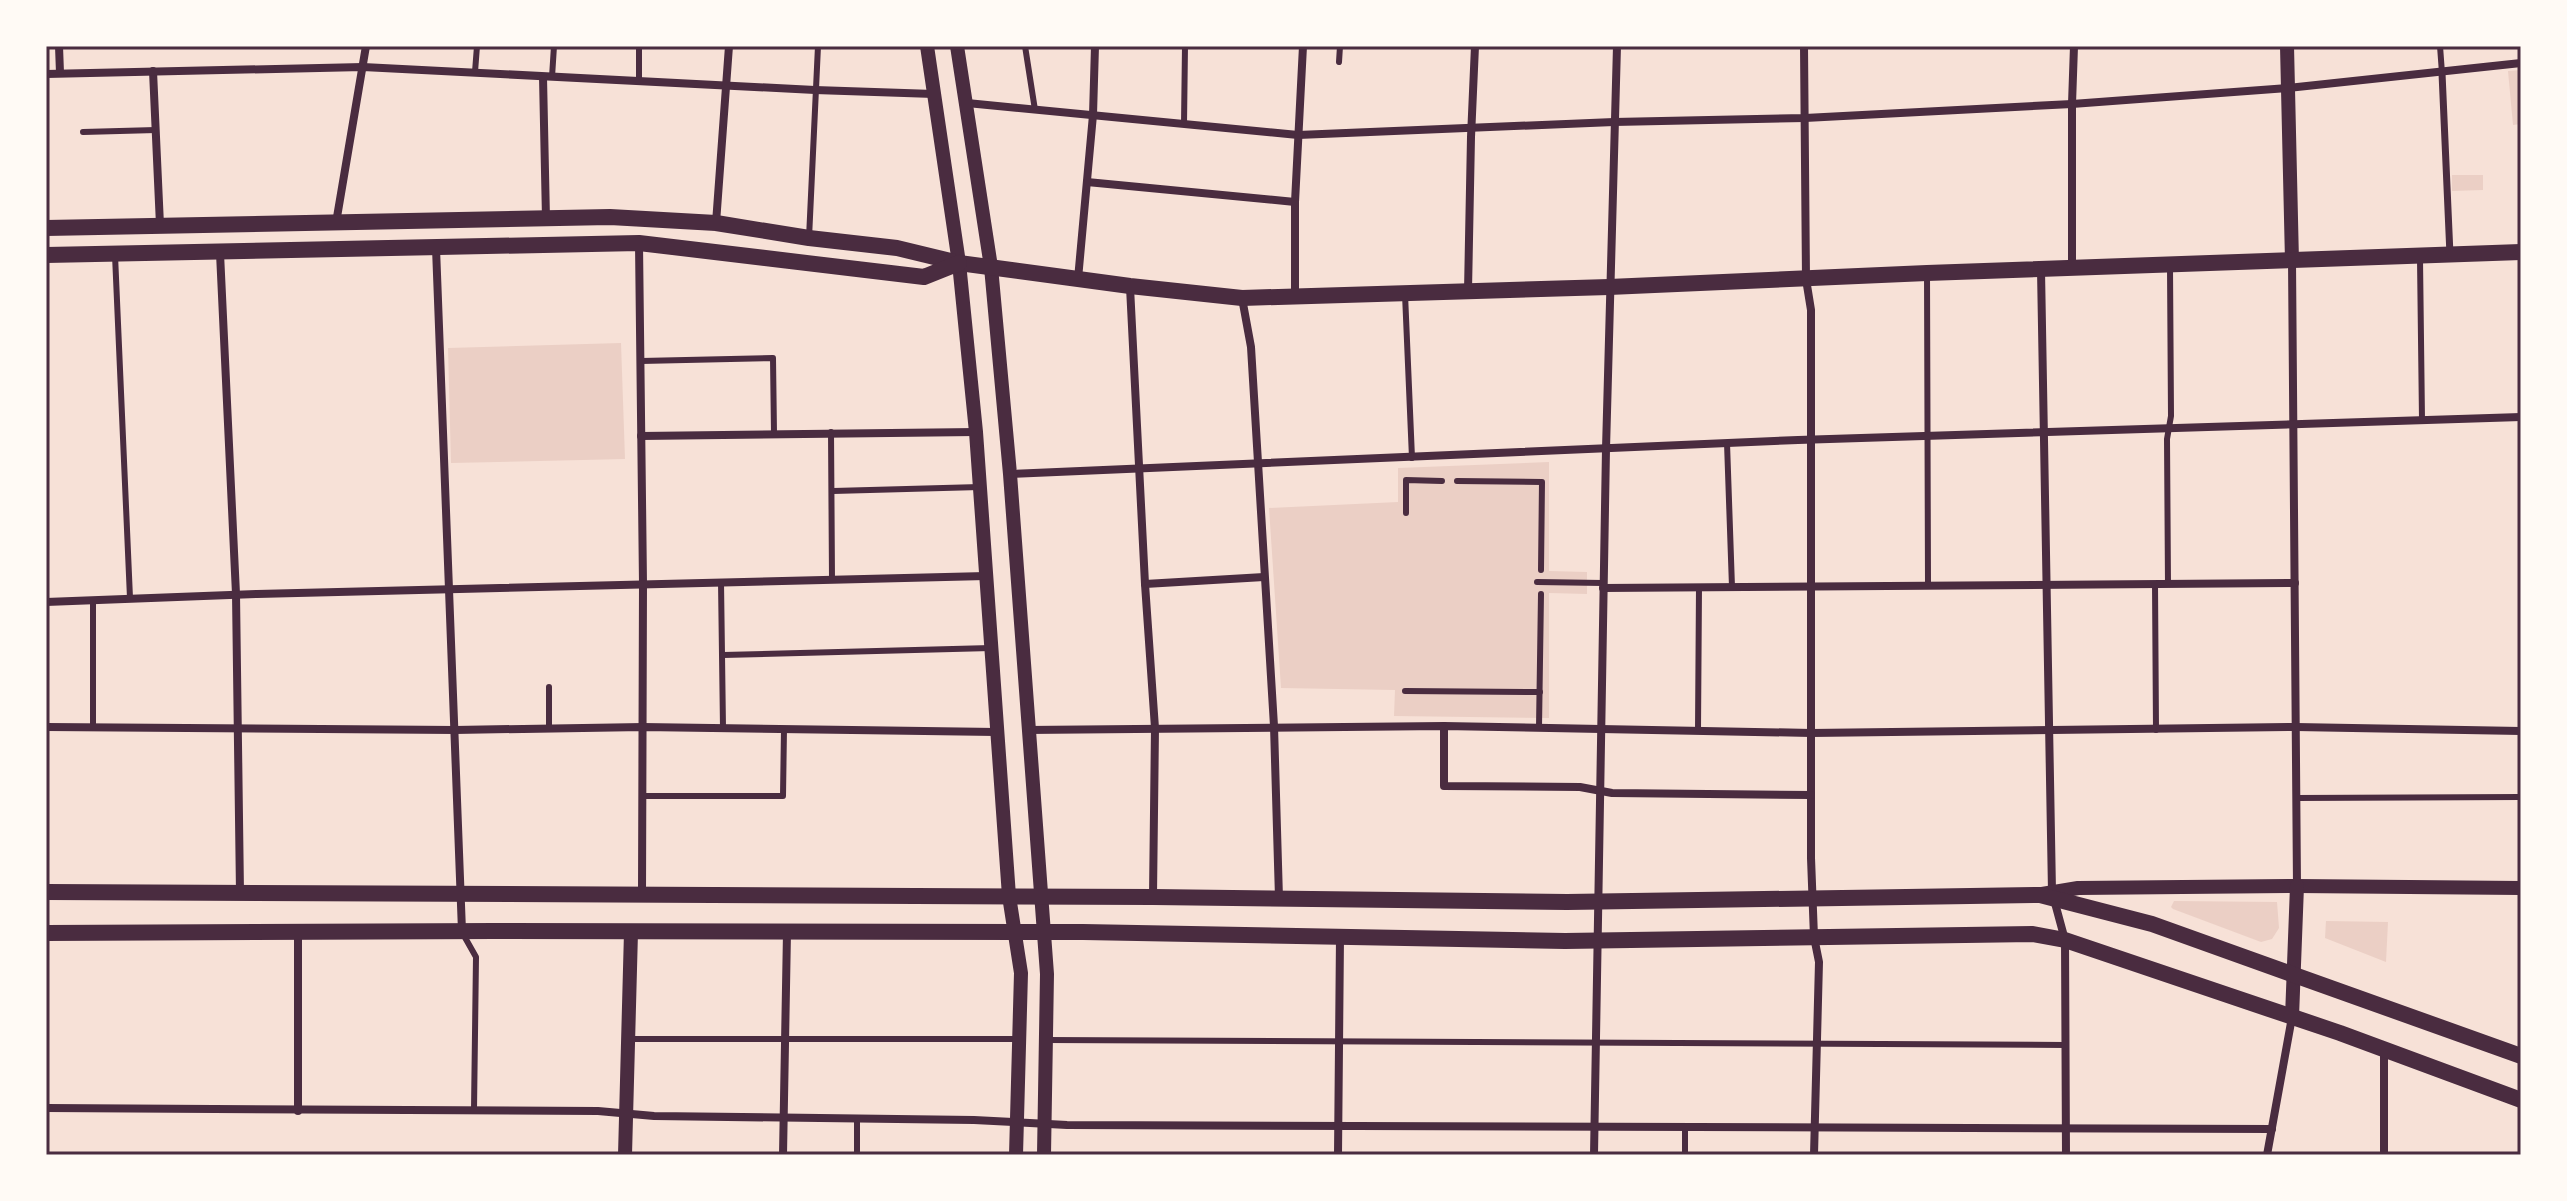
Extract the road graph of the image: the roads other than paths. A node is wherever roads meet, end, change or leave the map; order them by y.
1 (59, 46) edge
2 (366, 46) edge
3 (477, 46) edge
4 (554, 46) edge
5 (639, 46) edge
6 (729, 46) edge
7 (818, 46) edge
8 (927, 46) edge
9 (957, 46) edge
10 (1025, 46) edge
11 (1095, 46) edge
12 (1185, 46) edge
13 (1303, 46) edge
14 (1340, 46) edge
15 (1475, 46) edge
16 (1617, 46) edge
17 (1804, 46) edge
18 (2074, 46) edge
19 (2287, 46) edge
20 (2440, 46) edge
21 (1339, 62) dead end
22 (2521, 63) edge
23 (363, 67) junction
24 (153, 71) junction
25 (475, 72) junction
26 (60, 73) junction
27 (2442, 73) junction
28 (46, 74) edge
29 (548, 77) junction
30 (639, 81) junction
31 (726, 86) junction
32 (2288, 88) junction
33 (815, 90) junction
34 (934, 94) junction
35 (967, 103) junction
36 (2072, 104) junction
37 (1035, 110) junction
38 (1093, 115) junction
39 (1805, 118) junction
40 (1614, 122) junction
41 (1184, 124) junction
42 (1471, 129) junction
43 (156, 130) junction
44 (83, 132) dead end
45 (1298, 135) junction
46 (1087, 182) junction
47 (1295, 202) junction
48 (546, 219) junction
49 (336, 223) junction
50 (716, 223) junction
51 (160, 225) junction
52 (46, 228) edge
53 (809, 238) junction
54 (639, 243) junction
55 (436, 247) junction
56 (2521, 252) edge
57 (220, 253) junction
58 (46, 255) edge
59 (115, 255) junction
60 (2450, 255) junction
61 (2420, 256) junction
62 (2292, 261) junction
63 (959, 263) junction
64 (2170, 265) junction
65 (991, 267) junction
66 (2072, 269) junction
67 (2041, 270) junction
68 (1927, 273) junction
69 (1078, 279) junction
70 (1806, 279) junction
71 (1130, 286) junction
72 (1609, 287) junction
73 (1468, 292) junction
74 (1405, 294) junction
75 (1242, 298) junction
76 (1295, 298) junction
77 (641, 361) junction
78 (2521, 417) edge
79 (2422, 420) junction
80 (2294, 423) junction
81 (2171, 427) junction
82 (2044, 431) junction
83 (831, 432) junction
84 (976, 432) junction
85 (774, 433) junction
86 (641, 436) junction
87 (1927, 436) junction
88 (1811, 439) junction
89 (1727, 443) junction
90 (1606, 449) junction
91 (1412, 458) junction
92 (1257, 464) junction
93 (1139, 469) junction
94 (1010, 474) junction
95 (1442, 481) dead end
96 (1457, 481) dead end
97 (980, 487) junction
98 (833, 491) junction
99 (1406, 513) dead end
100 (1541, 570) dead end
101 (986, 576) junction
102 (1264, 577) junction
103 (832, 579) junction
104 (721, 582) junction
105 (1537, 582) dead end
106 (2295, 583) junction
107 (643, 584) junction
108 (1145, 584) junction
109 (2155, 584) junction
110 (2168, 584) junction
111 (1603, 585) junction
112 (1928, 585) junction
113 (2047, 585) junction
114 (1811, 586) junction
115 (1699, 587) junction
116 (1732, 587) junction
117 (449, 589) junction
118 (236, 594) junction
119 (1541, 594) dead end
120 (130, 598) junction
121 (93, 601) junction
122 (46, 602) edge
123 (991, 648) junction
124 (723, 655) junction
125 (549, 687) dead end
126 (1405, 691) dead end
127 (1540, 692) junction
128 (1274, 726) junction
129 (1444, 726) junction
130 (46, 727) edge
131 (93, 727) junction
132 (643, 727) junction
133 (1539, 727) junction
134 (2296, 727) junction
135 (238, 728) junction
136 (723, 728) junction
137 (1155, 728) junction
138 (1600, 728) junction
139 (549, 729) junction
140 (784, 729) junction
141 (455, 730) junction
142 (1027, 730) junction
143 (1698, 730) junction
144 (2156, 730) junction
145 (2050, 731) junction
146 (2521, 731) edge
147 (996, 732) junction
148 (1811, 733) junction
149 (1599, 792) junction
150 (1811, 795) junction
151 (642, 796) junction
152 (2521, 797) edge
153 (2296, 798) junction
154 (2297, 886) junction
155 (2521, 888) edge
156 (46, 892) edge
157 (240, 893) junction
158 (460, 893) junction
159 (642, 895) junction
160 (2048, 895) junction
161 (1009, 896) junction
162 (1040, 896) junction
163 (1153, 897) junction
164 (1279, 898) junction
165 (1812, 898) junction
166 (1597, 902) junction
167 (462, 931) junction
168 (787, 931) junction
169 (298, 932) junction
170 (631, 932) junction
171 (1014, 932) junction
172 (1043, 932) junction
173 (46, 933) edge
174 (1340, 936) junction
175 (1814, 937) junction
176 (2065, 940) junction
177 (1596, 941) junction
178 (2294, 975) junction
179 (2292, 1017) junction
180 (628, 1039) junction
181 (1021, 1039) junction
182 (1046, 1040) junction
183 (785, 1041) junction
184 (1339, 1043) junction
185 (1595, 1043) junction
186 (1817, 1043) junction
187 (2066, 1045) junction
188 (2384, 1048) junction
189 (2521, 1056) edge
190 (2521, 1100) edge
191 (46, 1108) edge
192 (474, 1110) junction
193 (298, 1111) junction
194 (626, 1114) junction
195 (783, 1117) junction
196 (857, 1118) junction
197 (1017, 1122) junction
198 (1045, 1123) junction
199 (1338, 1127) junction
200 (1814, 1127) junction
201 (1594, 1128) junction
202 (1685, 1128) junction
203 (2066, 1129) junction
204 (2272, 1129) junction
205 (625, 1155) edge
206 (783, 1155) edge
207 (857, 1155) edge
208 (1016, 1155) edge
209 (1044, 1155) edge
210 (1338, 1155) edge
211 (1594, 1155) edge
212 (1685, 1155) edge
213 (1814, 1155) edge
214 (2066, 1155) edge
215 (2267, 1155) edge
216 (2384, 1155) edge

1 - 26 street
2 - 23 street
3 - 25 lane
4 - 29 lane
5 - 30 lane
6 - 31 street
7 - 33 lane
8 - 34 street
9 - 35 street
10 - 37 lane
11 - 38 street
12 - 41 lane
13 - 45 street
14 - 21 lane
15 - 42 street
16 - 40 street
17 - 39 street
18 - 36 street
19 - 32 street
20 - 27 lane
22 - 27 street
23 - 24 street
23 - 25 street
23 - 49 street
24 - 26 street
24 - 43 street
25 - 29 street
26 - 28 street
27 - 32 street
27 - 60 street
29 - 30 street
29 - 48 street
30 - 31 street
31 - 33 street
31 - 50 street
32 - 36 street
32 - 62 street
33 - 34 street
33 - 53 lane
34 - 63 street
35 - 37 street
35 - 65 street
36 - 39 street
36 - 66 street
37 - 38 street
38 - 41 street
38 - 46 street
39 - 40 street
39 - 70 street
40 - 42 street
40 - 72 street
41 - 45 street
42 - 45 street
42 - 73 street
43 - 44 lane
43 - 51 street
45 - 47 street
46 - 47 street
46 - 69 street
47 - 76 street
48 - 49 main road
48 - 50 main road
49 - 51 main road
50 - 53 main road
51 - 52 main road
53 - 63 main road
54 - 55 main road
54 - 63 main road
54 - 77 street
55 - 57 main road
55 - 117 street
56 - 60 main road
57 - 59 main road
57 - 118 street
58 - 59 main road
59 - 120 lane
60 - 61 main road
61 - 62 main road
61 - 79 lane
62 - 64 main road
62 - 80 street
63 - 65 main road
63 - 84 street
64 - 66 main road
64 - 81 lane
65 - 69 main road
65 - 94 street
66 - 67 main road
67 - 68 main road
67 - 82 street
68 - 70 main road
68 - 87 lane
69 - 71 main road
70 - 72 main road
70 - 88 street
71 - 75 main road
71 - 93 street
72 - 73 main road
72 - 90 street
73 - 74 main road
74 - 76 main road
74 - 91 lane
75 - 76 main road
75 - 92 street
77 - 85 lane
77 - 86 street
78 - 79 street
79 - 80 street
80 - 81 street
80 - 106 street
81 - 82 street
81 - 110 lane
82 - 87 street
82 - 113 street
83 - 84 street
83 - 85 street
83 - 98 lane
84 - 97 street
85 - 86 street
86 - 107 street
87 - 88 street
87 - 112 lane
88 - 89 street
88 - 114 street
89 - 90 street
89 - 116 lane
90 - 91 street
90 - 111 street
91 - 92 street
92 - 93 street
92 - 102 street
93 - 94 street
93 - 108 street
94 - 142 street
95 - 99 lane
96 - 100 lane
97 - 98 lane
97 - 101 street
98 - 103 lane
101 - 103 street
101 - 123 street
102 - 108 street
102 - 128 street
103 - 104 street
104 - 107 street
104 - 124 lane
105 - 111 lane
106 - 110 street
106 - 134 street
107 - 117 street
107 - 132 street
108 - 137 street
109 - 110 street
109 - 113 street
109 - 144 lane
111 - 115 street
111 - 138 street
112 - 113 street
112 - 114 street
113 - 145 street
114 - 116 street
114 - 148 street
115 - 116 street
115 - 143 lane
117 - 118 street
117 - 141 street
118 - 120 street
118 - 135 street
119 - 127 lane
120 - 121 street
121 - 122 street
121 - 131 lane
123 - 124 lane
123 - 147 street
124 - 136 lane
125 - 139 lane
126 - 127 lane
127 - 133 lane
128 - 129 street
128 - 137 street
128 - 164 street
129 - 133 street
129 - 149 street
130 - 131 street
131 - 135 street
132 - 136 street
132 - 139 street
132 - 151 street
133 - 138 street
134 - 144 street
134 - 146 street
134 - 153 street
135 - 141 street
135 - 157 street
136 - 140 street
137 - 142 street
137 - 163 street
138 - 143 street
138 - 149 street
139 - 141 street
140 - 147 street
140 - 151 lane
141 - 158 street
142 - 162 street
143 - 148 street
144 - 145 street
145 - 148 street
145 - 160 street
147 - 161 street
148 - 150 street
149 - 150 street
149 - 166 street
150 - 165 street
151 - 159 street
152 - 153 lane
153 - 154 street
154 - 155 street
154 - 160 street
154 - 178 street
156 - 157 main road
157 - 158 main road
158 - 159 main road
158 - 167 street
159 - 161 main road
160 - 165 main road
160 - 176 street
160 - 178 main road
161 - 162 main road
161 - 171 street
162 - 163 main road
162 - 172 street
163 - 164 main road
164 - 166 main road
165 - 166 main road
165 - 175 street
166 - 177 street
167 - 169 main road
167 - 170 main road
167 - 192 lane
168 - 170 main road
168 - 171 main road
168 - 183 street
169 - 173 main road
169 - 193 street
170 - 180 street
171 - 172 main road
171 - 181 street
172 - 174 main road
172 - 182 street
174 - 177 main road
174 - 184 street
175 - 176 main road
175 - 177 main road
175 - 186 street
176 - 179 main road
176 - 187 street
177 - 185 street
178 - 179 street
178 - 189 main road
179 - 188 main road
179 - 204 street
180 - 183 lane
180 - 194 street
181 - 183 lane
181 - 197 street
182 - 184 lane
182 - 198 street
183 - 195 street
184 - 185 lane
184 - 199 street
185 - 186 lane
185 - 201 street
186 - 187 lane
186 - 200 street
187 - 203 street
188 - 190 main road
188 - 216 street
191 - 193 street
192 - 193 street
192 - 194 street
194 - 195 street
194 - 205 street
195 - 196 street
195 - 206 street
196 - 197 street
196 - 207 lane
197 - 198 street
197 - 208 street
198 - 199 street
198 - 209 street
199 - 201 street
199 - 210 street
200 - 202 street
200 - 203 street
200 - 213 street
201 - 202 street
201 - 211 street
202 - 212 lane
203 - 204 street
203 - 214 street
204 - 215 street

